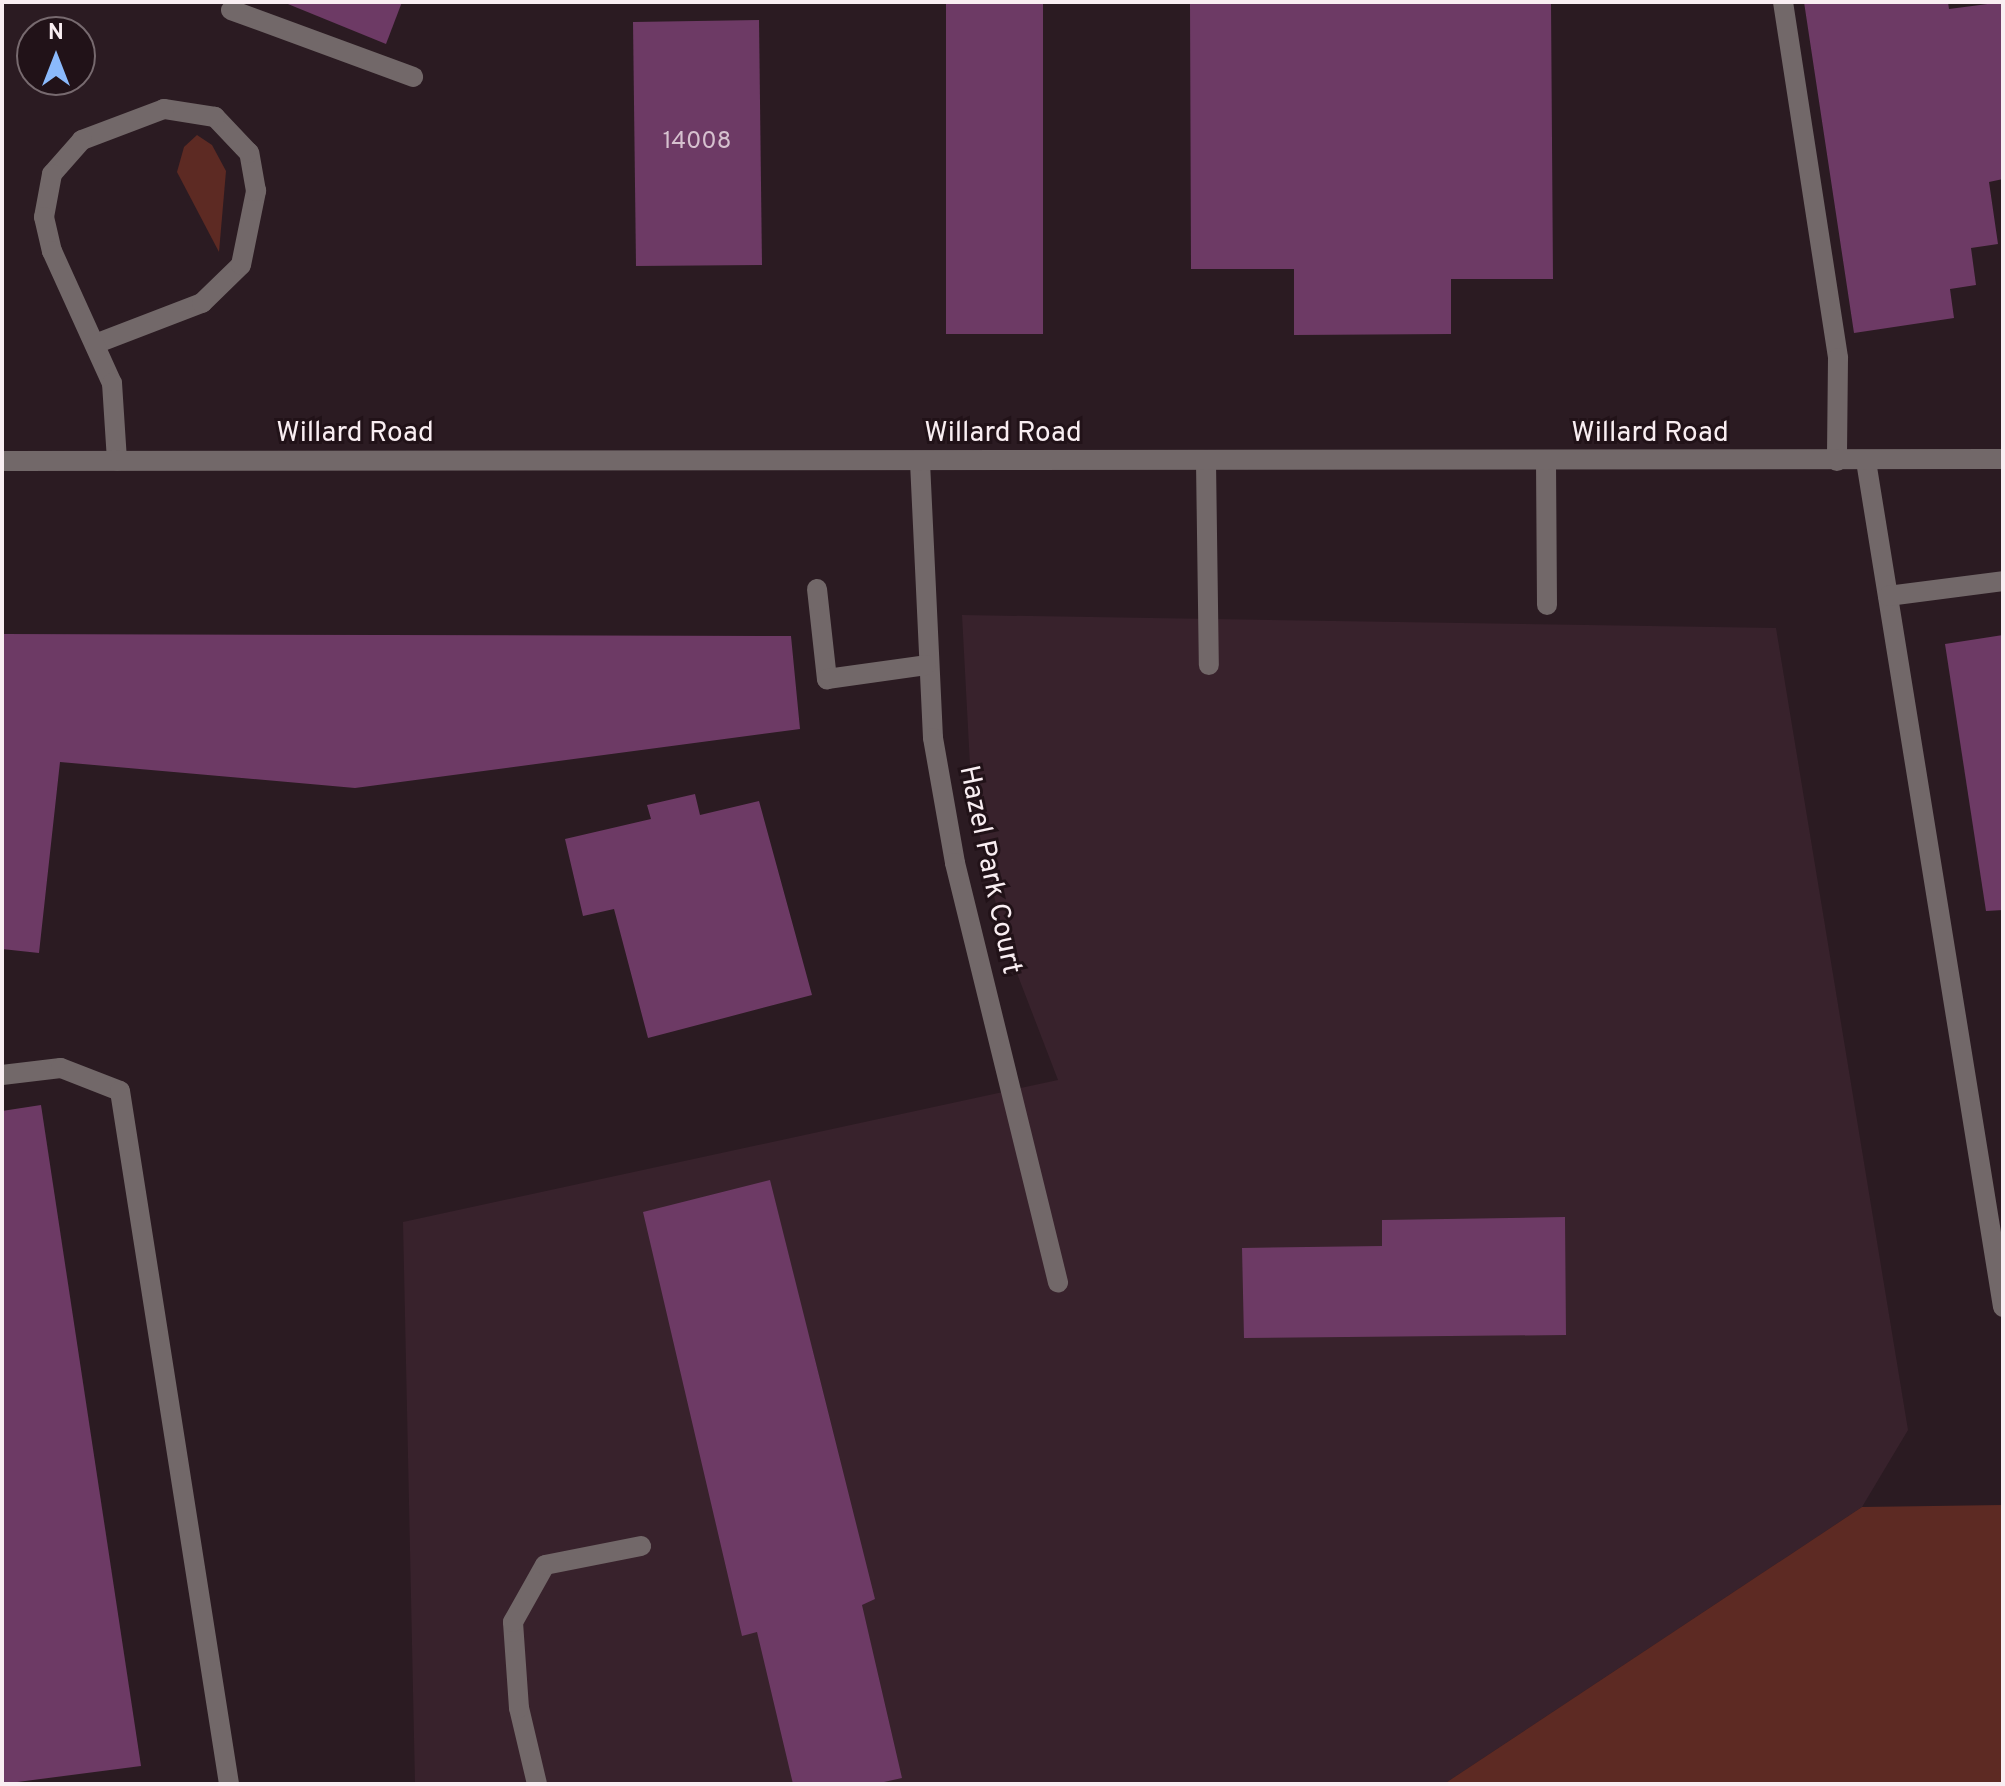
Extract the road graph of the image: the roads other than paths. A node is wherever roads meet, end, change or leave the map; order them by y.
1 (1783, 2) edge
2 (231, 10) dead end
3 (413, 77) dead end
4 (95, 344) junction
5 (2003, 459) edge
6 (2, 461) edge
7 (117, 461) junction
8 (1837, 461) junction
9 (1866, 461) junction
10 (920, 462) junction
11 (1206, 462) junction
12 (1546, 462) junction
13 (2003, 581) edge
14 (817, 589) dead end
15 (1888, 596) junction
16 (1547, 605) dead end
17 (926, 665) junction
18 (1209, 665) dead end
19 (2, 1075) edge
20 (1058, 1283) dead end
21 (2003, 1307) edge
22 (641, 1546) dead end
23 (229, 1784) edge
24 (537, 1784) edge

1 - 8 street
2 - 3 street
4 - 4 street
4 - 7 street
5 - 9 street, Willard Road
6 - 7 street, Willard Road
7 - 10 street, Willard Road
8 - 9 street, Willard Road
8 - 12 street, Willard Road
9 - 15 street
10 - 11 street, Willard Road
10 - 17 street, Hazel Park Court
11 - 12 street, Willard Road
11 - 18 street
12 - 16 street
13 - 15 street
14 - 17 street
15 - 21 street
17 - 20 street, Hazel Park Court
19 - 23 street
22 - 24 street

